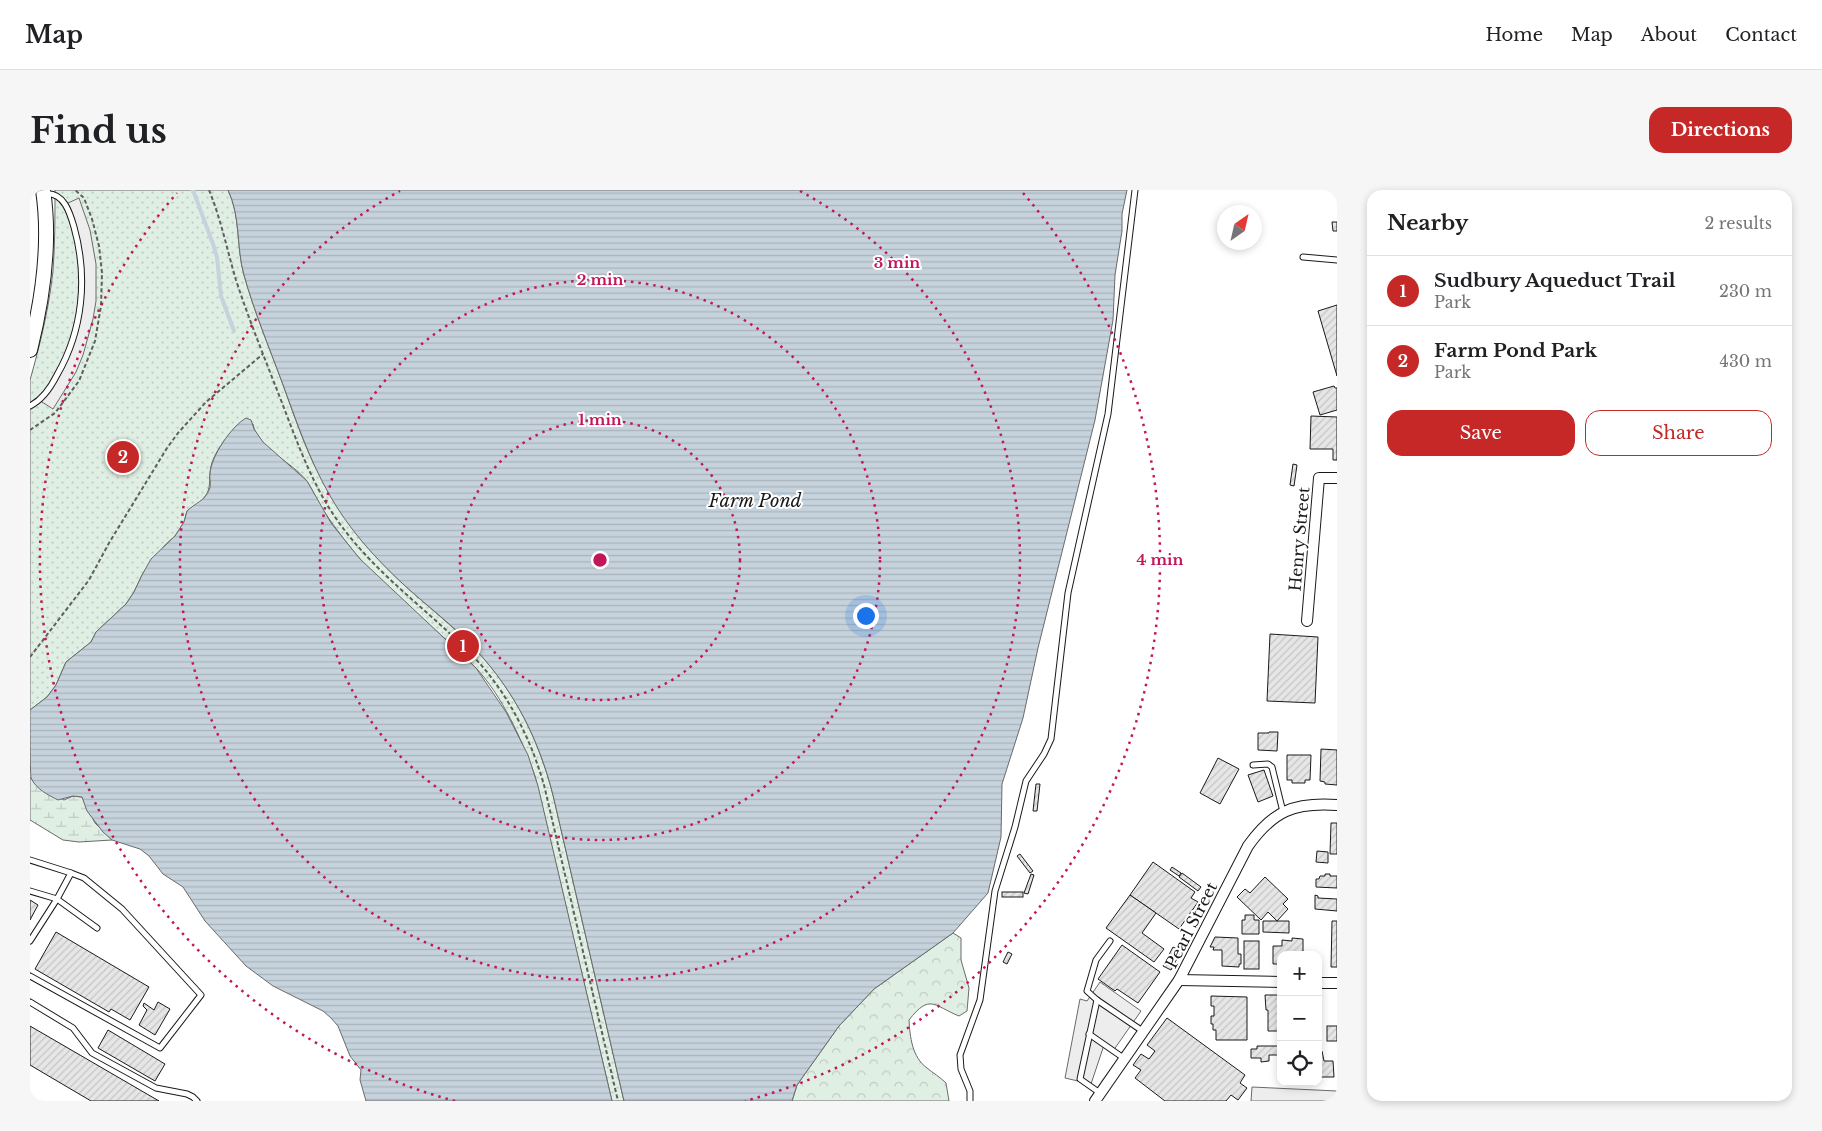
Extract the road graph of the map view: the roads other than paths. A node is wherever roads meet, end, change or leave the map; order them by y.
1 (1135, 190) edge
2 (43, 192) edge
3 (1303, 257) dead end
4 (1337, 260) edge
5 (30, 350) edge
6 (30, 406) edge
7 (1337, 478) edge
8 (1307, 622) dead end
9 (1253, 765) dead end
10 (1337, 805) edge
11 (1283, 812) junction
12 (30, 860) edge
13 (71, 873) junction
14 (30, 891) edge
15 (57, 899) junction
16 (97, 928) dead end
17 (30, 941) edge
18 (1110, 941) dead end
19 (30, 976) edge
20 (1179, 980) junction
21 (1277, 982) edge
22 (1322, 983) edge
23 (1337, 983) edge
24 (1097, 1000) junction
25 (30, 1002) edge
26 (1144, 1032) junction
27 (1089, 1034) junction
28 (1125, 1059) junction
29 (1098, 1097) edge
30 (197, 1101) edge
31 (970, 1101) edge

1 - 31 lane
2 - 5 street
2 - 6 lane
3 - 4 lane
7 - 8 street, Henry Street
9 - 11 lane
10 - 11 street, Pearl Street
11 - 20 street, Pearl Street
12 - 13 lane
13 - 15 lane
13 - 19 lane
14 - 15 lane
15 - 16 lane
15 - 17 lane
18 - 24 lane
20 - 21 street
20 - 26 street, Pearl Street
22 - 23 street
24 - 26 lane
24 - 27 lane
25 - 30 lane
26 - 28 street, Pearl Street
27 - 28 lane
27 - 29 lane
28 - 29 street, Pearl Street

